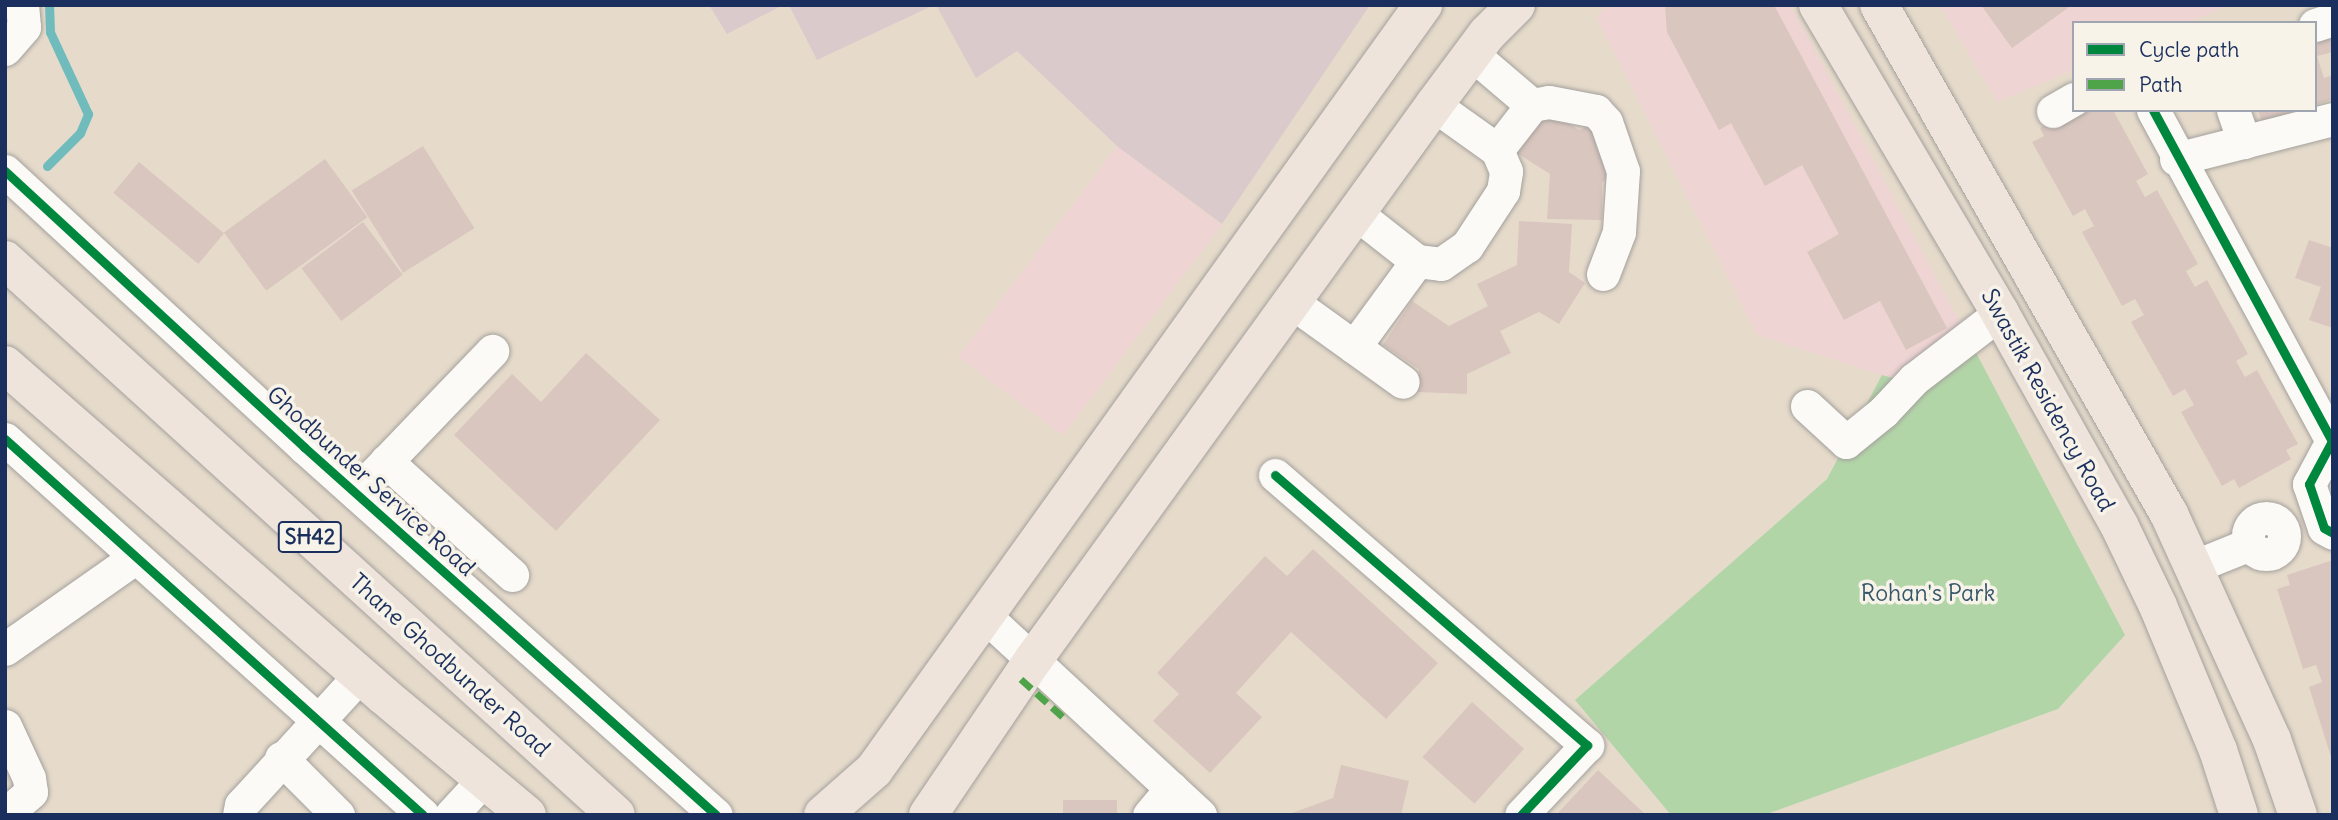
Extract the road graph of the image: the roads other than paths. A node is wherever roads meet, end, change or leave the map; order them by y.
1 (22, 5) edge
2 (1516, 5) edge
3 (1818, 5) edge
4 (1879, 5) edge
5 (1413, 9) edge
6 (5, 49) edge
7 (1472, 54) junction
8 (1434, 105) junction
9 (1532, 105) junction
10 (2153, 112) edge
11 (2234, 112) edge
12 (2333, 119) edge
13 (2244, 142) junction
14 (1497, 150) junction
15 (2176, 159) junction
16 (5, 171) edge
17 (1357, 214) junction
18 (5, 260) edge
19 (1417, 261) junction
20 (1603, 274) dead end
21 (1293, 303) junction
22 (2000, 313) junction
23 (1354, 347) junction
24 (492, 351) dead end
25 (5, 365) edge
26 (1403, 382) dead end
27 (1807, 406) dead end
28 (5, 439) edge
29 (2332, 441) edge
30 (387, 461) junction
31 (1275, 475) dead end
32 (2309, 485) junction
33 (356, 493) junction
34 (2280, 529) junction
35 (2328, 531) edge
36 (2131, 553) junction
37 (136, 557) junction
38 (2191, 562) junction
39 (512, 575) dead end
40 (2158, 606) junction
41 (983, 614) junction
42 (5, 649) edge
43 (1033, 660) junction
44 (360, 675) junction
45 (2253, 698) junction
46 (1063, 717) dead end
47 (2204, 717) junction
48 (318, 722) junction
49 (5, 726) edge
50 (281, 758) junction
51 (484, 779) junction
52 (1160, 802) edge
53 (5, 815) edge
54 (239, 815) edge
55 (338, 815) edge
56 (423, 815) edge
57 (451, 815) edge
58 (527, 815) edge
59 (616, 815) edge
60 (716, 815) edge
61 (823, 815) edge
62 (928, 815) edge
63 (1200, 815) edge
64 (1521, 815) edge
65 (2239, 815) edge
66 (2298, 815) edge

1 - 6 street
2 - 7 main road
3 - 22 main road, Swastik Residency Road
4 - 38 main road, Swastik Residency Road
5 - 41 main road
7 - 8 main road
7 - 9 street
8 - 14 street
8 - 17 main road
9 - 14 street
9 - 20 street
10 - 15 street
11 - 13 street
12 - 13 street
13 - 15 street
14 - 19 street
15 - 29 street
16 - 33 street, Ghodbunder Service Road
17 - 19 street
17 - 21 main road
18 - 59 main road, Thane Ghodbunder Road / SH42
19 - 23 street
21 - 23 street
21 - 43 main road
22 - 27 street
22 - 36 main road, Swastik Residency Road
23 - 26 street
24 - 30 street
25 - 44 main road
28 - 37 street
29 - 32 street
30 - 33 street
30 - 39 street
31 - 64 street
32 - 34 street
32 - 35 street
33 - 60 street, Ghodbunder Service Road
34 - 35 street
34 - 38 street
36 - 38 main road
36 - 40 main road, Swastik Residency Road
37 - 42 street
37 - 48 street
38 - 40 main road
38 - 45 main road, Swastik Residency Road
40 - 47 main road, Swastik Residency Road
41 - 43 street
41 - 61 main road
43 - 52 street
43 - 62 main road
44 - 48 street
44 - 51 main road
45 - 47 main road
45 - 66 main road, Swastik Residency Road
46 - 52 street
47 - 65 main road, Swastik Residency Road
48 - 50 street
48 - 56 street
49 - 53 street
50 - 54 street
50 - 55 street
51 - 57 street
51 - 58 main road
52 - 63 street

